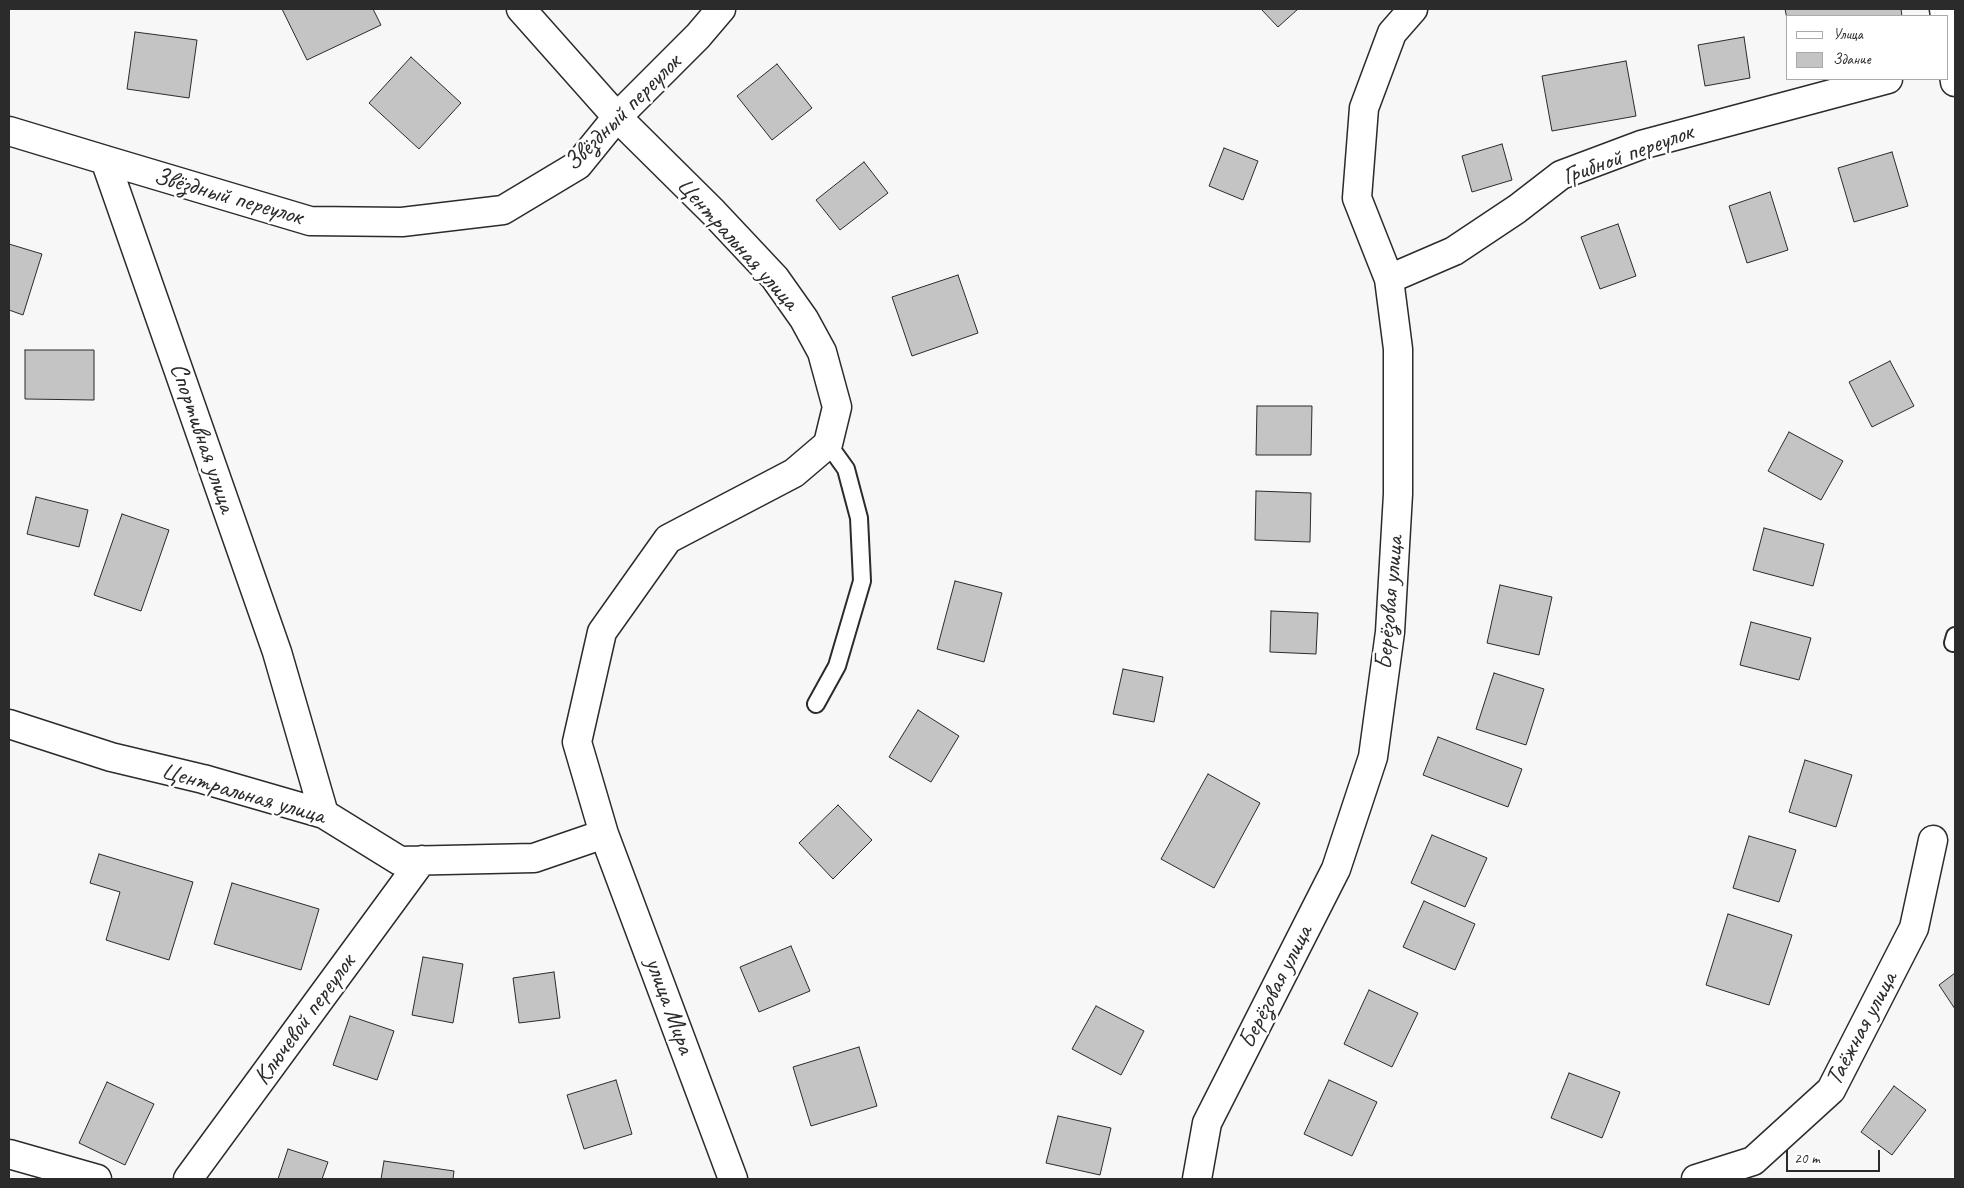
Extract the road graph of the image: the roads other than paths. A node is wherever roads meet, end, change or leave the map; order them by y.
1 (521, 9) edge
2 (721, 9) edge
3 (1413, 9) edge
4 (1884, 80) edge
5 (617, 117) junction
6 (9, 131) edge
7 (105, 160) junction
8 (1389, 280) junction
9 (828, 444) junction
10 (816, 704) dead end
11 (9, 724) edge
12 (324, 814) junction
13 (604, 834) junction
14 (1933, 840) dead end
15 (422, 860) junction
16 (9, 1154) edge
17 (97, 1179) edge
18 (188, 1179) edge
19 (733, 1179) edge
20 (1197, 1179) edge
21 (1696, 1179) edge

1 - 5 street, Центральная улица
2 - 5 street, Звёздный переулок
3 - 8 street, Берёзовая улица
4 - 8 street, Грибной переулок
5 - 7 street, Звёздный переулок
5 - 9 street, Центральная улица
6 - 7 street
7 - 12 street, Спортивная улица
8 - 20 street, Берёзовая улица
9 - 10 lane
9 - 13 street
11 - 12 street, Центральная улица
12 - 15 street, Центральная улица
13 - 15 street, Центральная улица
13 - 19 street, улица Мира
14 - 21 street, Таёжная улица
15 - 18 street, Ключевой переулок
16 - 17 street

